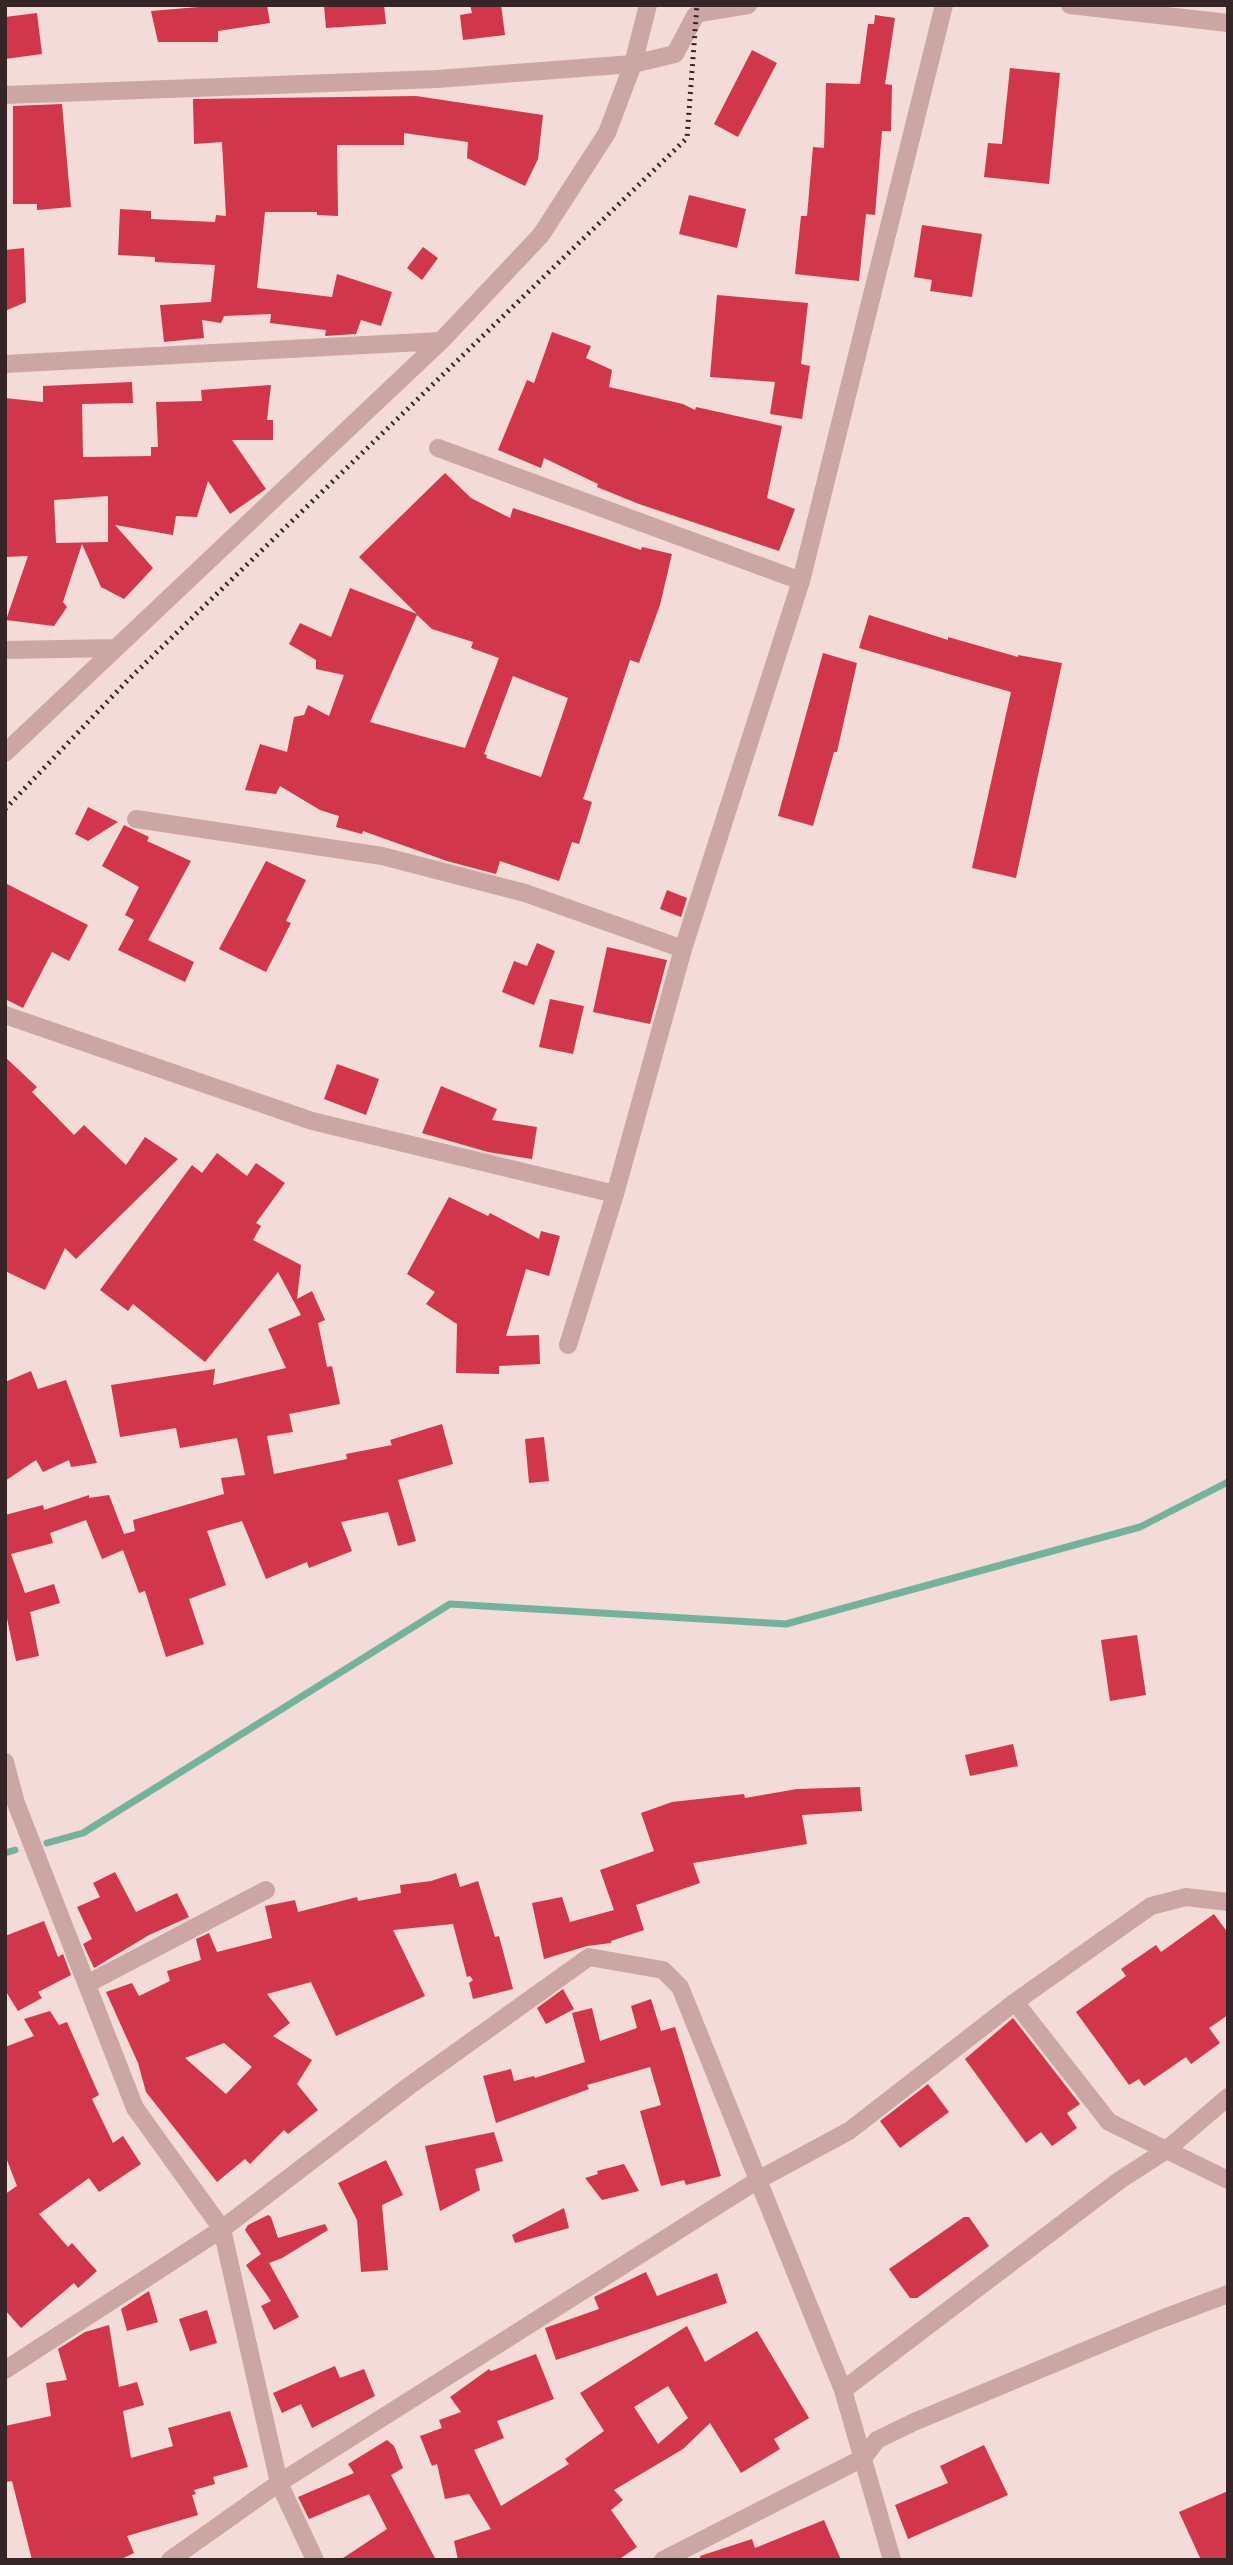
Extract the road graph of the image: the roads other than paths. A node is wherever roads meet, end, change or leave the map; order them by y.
1 (648, 5) edge
2 (748, 5) edge
3 (944, 5) edge
4 (1070, 5) edge
5 (702, 9) edge
6 (1228, 23) edge
7 (633, 64) junction
8 (5, 95) edge
9 (442, 341) junction
10 (5, 364) edge
11 (438, 448) dead end
12 (801, 581) junction
13 (116, 648) junction
14 (5, 650) edge
15 (5, 753) edge
16 (136, 819) dead end
17 (683, 949) junction
18 (5, 1014) edge
19 (615, 1194) junction
20 (568, 1345) dead end
21 (5, 1762) edge
22 (266, 1890) dead end
23 (1228, 1902) edge
24 (87, 1984) junction
25 (1015, 2002) junction
26 (1228, 2097) edge
27 (1165, 2151) junction
28 (758, 2180) junction
29 (1228, 2180) edge
30 (222, 2229) junction
31 (1228, 2294) edge
32 (5, 2370) edge
33 (843, 2390) junction
34 (863, 2458) junction
35 (279, 2483) junction
36 (170, 2560) edge
37 (315, 2560) edge
38 (663, 2560) edge
39 (892, 2560) edge

1 - 7 street
2 - 5 street
3 - 12 street
4 - 6 street
5 - 7 street
7 - 8 street
7 - 9 street
9 - 10 street
9 - 13 street
11 - 12 street
12 - 17 street
13 - 14 street
13 - 15 street
16 - 17 street
17 - 19 street
18 - 19 street
19 - 20 street
21 - 24 street
22 - 24 street
23 - 25 street
24 - 30 street
25 - 27 street
25 - 28 street
26 - 27 street
27 - 29 street
27 - 33 street
28 - 30 street
28 - 33 street
28 - 35 street
30 - 32 street
30 - 35 street
31 - 34 street
33 - 34 street
34 - 38 street
34 - 39 street
35 - 36 street
35 - 37 street

